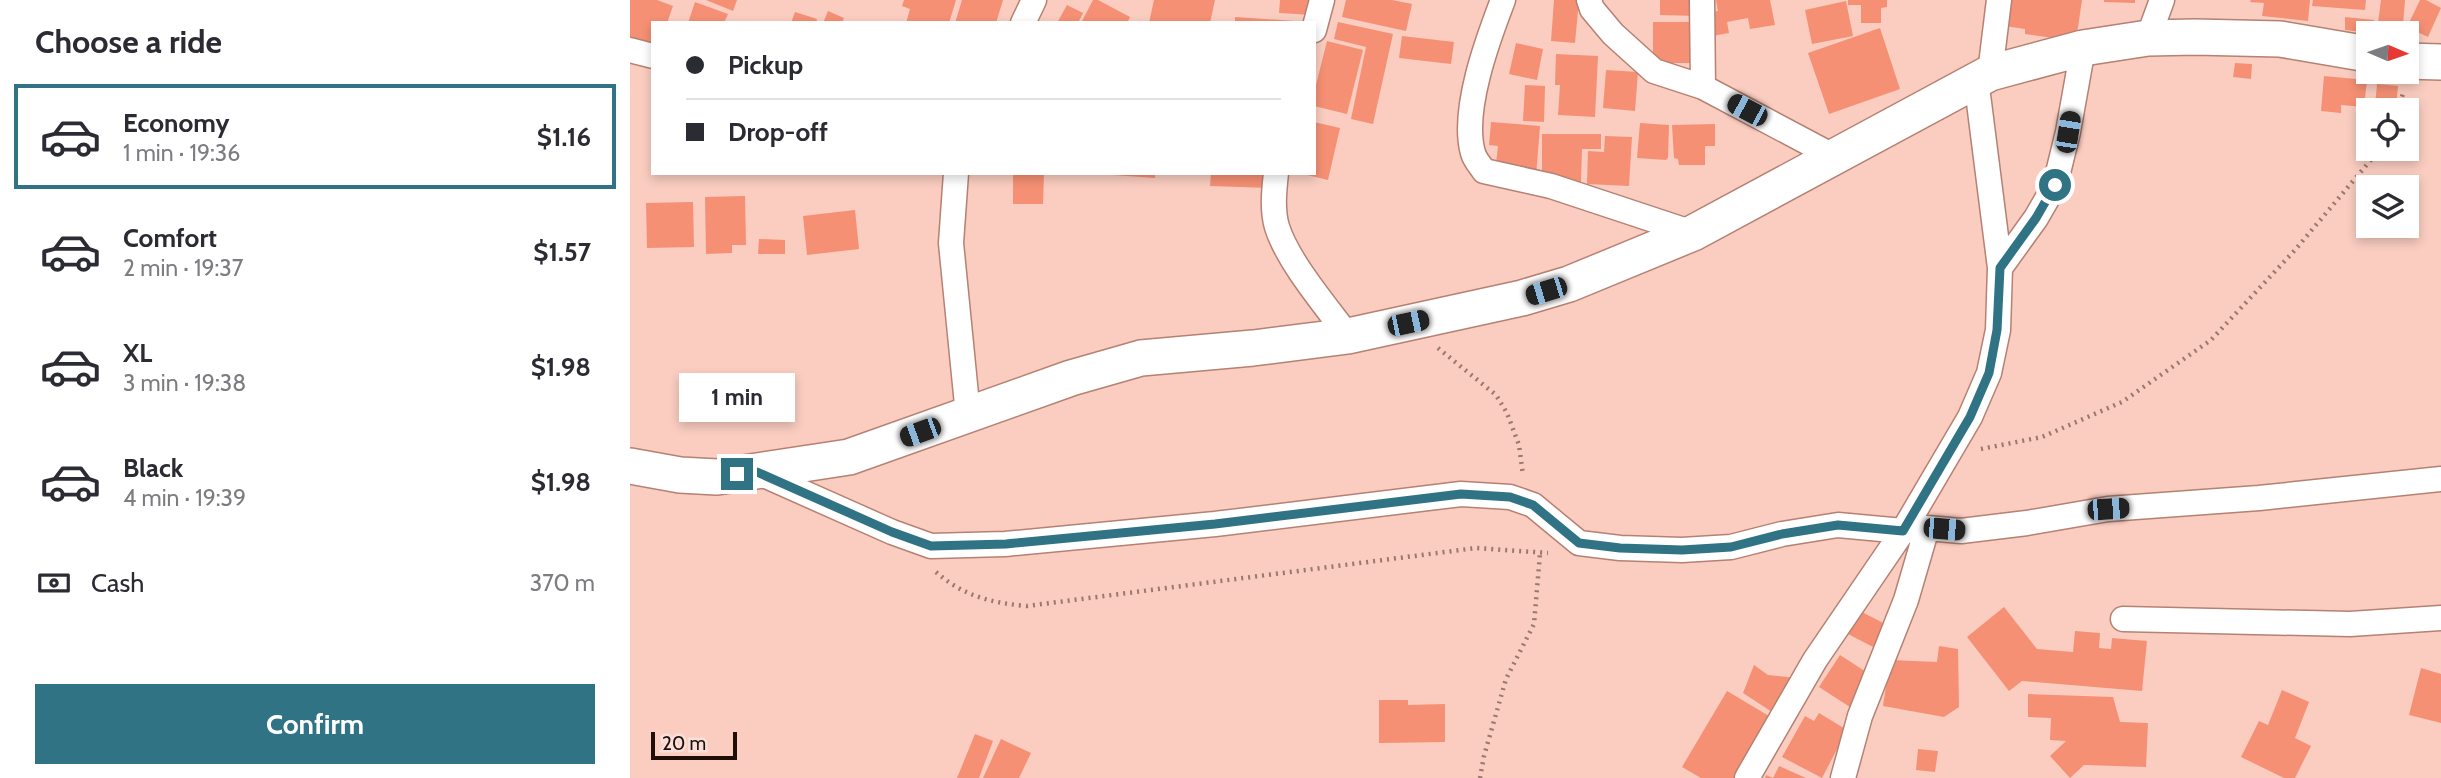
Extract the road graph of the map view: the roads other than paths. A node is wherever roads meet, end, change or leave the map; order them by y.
1 (1034, 0) edge
2 (1322, 0) edge
3 (1503, 0) edge
4 (1589, 0) edge
5 (1702, 0) edge
6 (1999, 0) edge
7 (2162, 0) edge
8 (1024, 21) edge
9 (1316, 22) edge
10 (2148, 38) junction
11 (2083, 48) junction
12 (630, 50) edge
13 (2356, 52) edge
14 (651, 55) edge
15 (2419, 61) edge
16 (2441, 62) edge
17 (1983, 76) junction
18 (1703, 87) junction
19 (1835, 157) junction
20 (956, 175) edge
21 (1276, 175) edge
22 (1693, 233) junction
23 (2000, 268) junction
24 (1348, 336) junction
25 (968, 415) junction
26 (630, 466) edge
27 (757, 472) junction
28 (2441, 480) edge
29 (1915, 529) junction
30 (2441, 618) edge
31 (2123, 619) dead end
32 (1747, 778) edge
33 (1843, 778) edge

1 - 8 street
2 - 9 street
3 - 22 street
4 - 18 street
5 - 18 street
6 - 17 street
7 - 10 street
10 - 11 street
10 - 13 street
11 - 17 street
11 - 23 street
12 - 14 street
15 - 16 street
17 - 19 street
17 - 23 street
18 - 19 street
19 - 22 street
20 - 25 street
21 - 24 street
22 - 24 street
23 - 29 street
24 - 25 street
25 - 27 street
26 - 27 street
27 - 29 street
28 - 29 street
29 - 32 street
29 - 33 street
30 - 31 street

